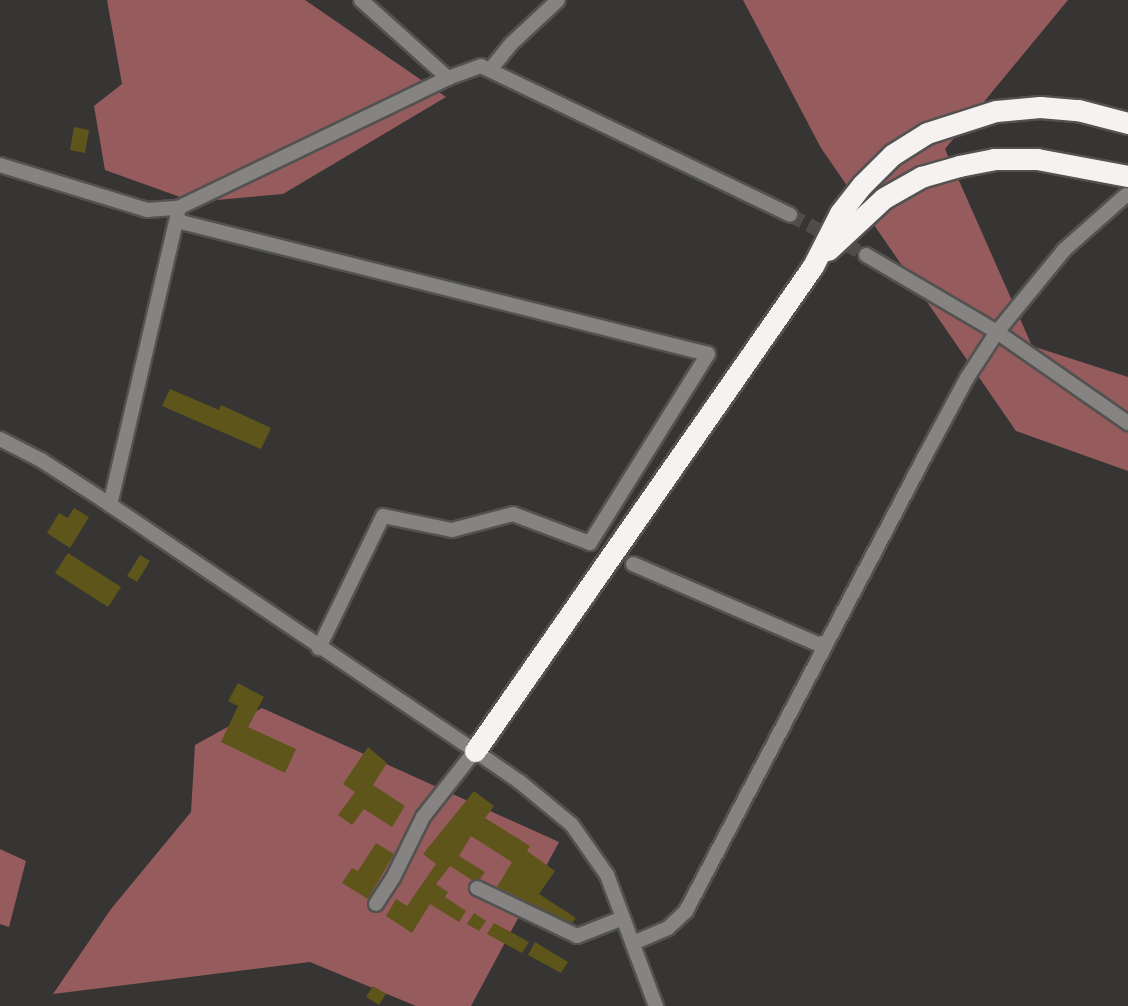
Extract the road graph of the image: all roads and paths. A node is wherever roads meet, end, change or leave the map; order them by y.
1 (361, 0) edge
2 (558, 0) edge
3 (490, 70) junction
4 (448, 78) junction
5 (1128, 123) edge
6 (0, 164) edge
7 (1127, 186) edge
8 (178, 215) junction
9 (790, 215) tunnel mouth
10 (866, 256) tunnel mouth
11 (813, 266) junction
12 (998, 332) junction
13 (1128, 423) edge
14 (0, 439) edge
15 (110, 505) junction
16 (633, 564) dead end
17 (827, 642) junction
18 (319, 648) junction
19 (475, 751) junction
20 (477, 888) dead end
21 (376, 904) dead end
22 (623, 918) junction
23 (633, 943) junction
24 (656, 1006) edge

1 - 4 street
2 - 3 street
3 - 4 street
3 - 9 street
4 - 8 street
5 - 11 highway
6 - 8 street
7 - 11 highway
7 - 12 street
8 - 15 street
8 - 18 street
10 - 12 street
11 - 19 highway
12 - 13 street
12 - 17 street
14 - 15 street
15 - 18 street
16 - 17 street
17 - 23 street
18 - 19 street
19 - 21 street
19 - 22 street
20 - 22 street
22 - 23 street
23 - 24 street

